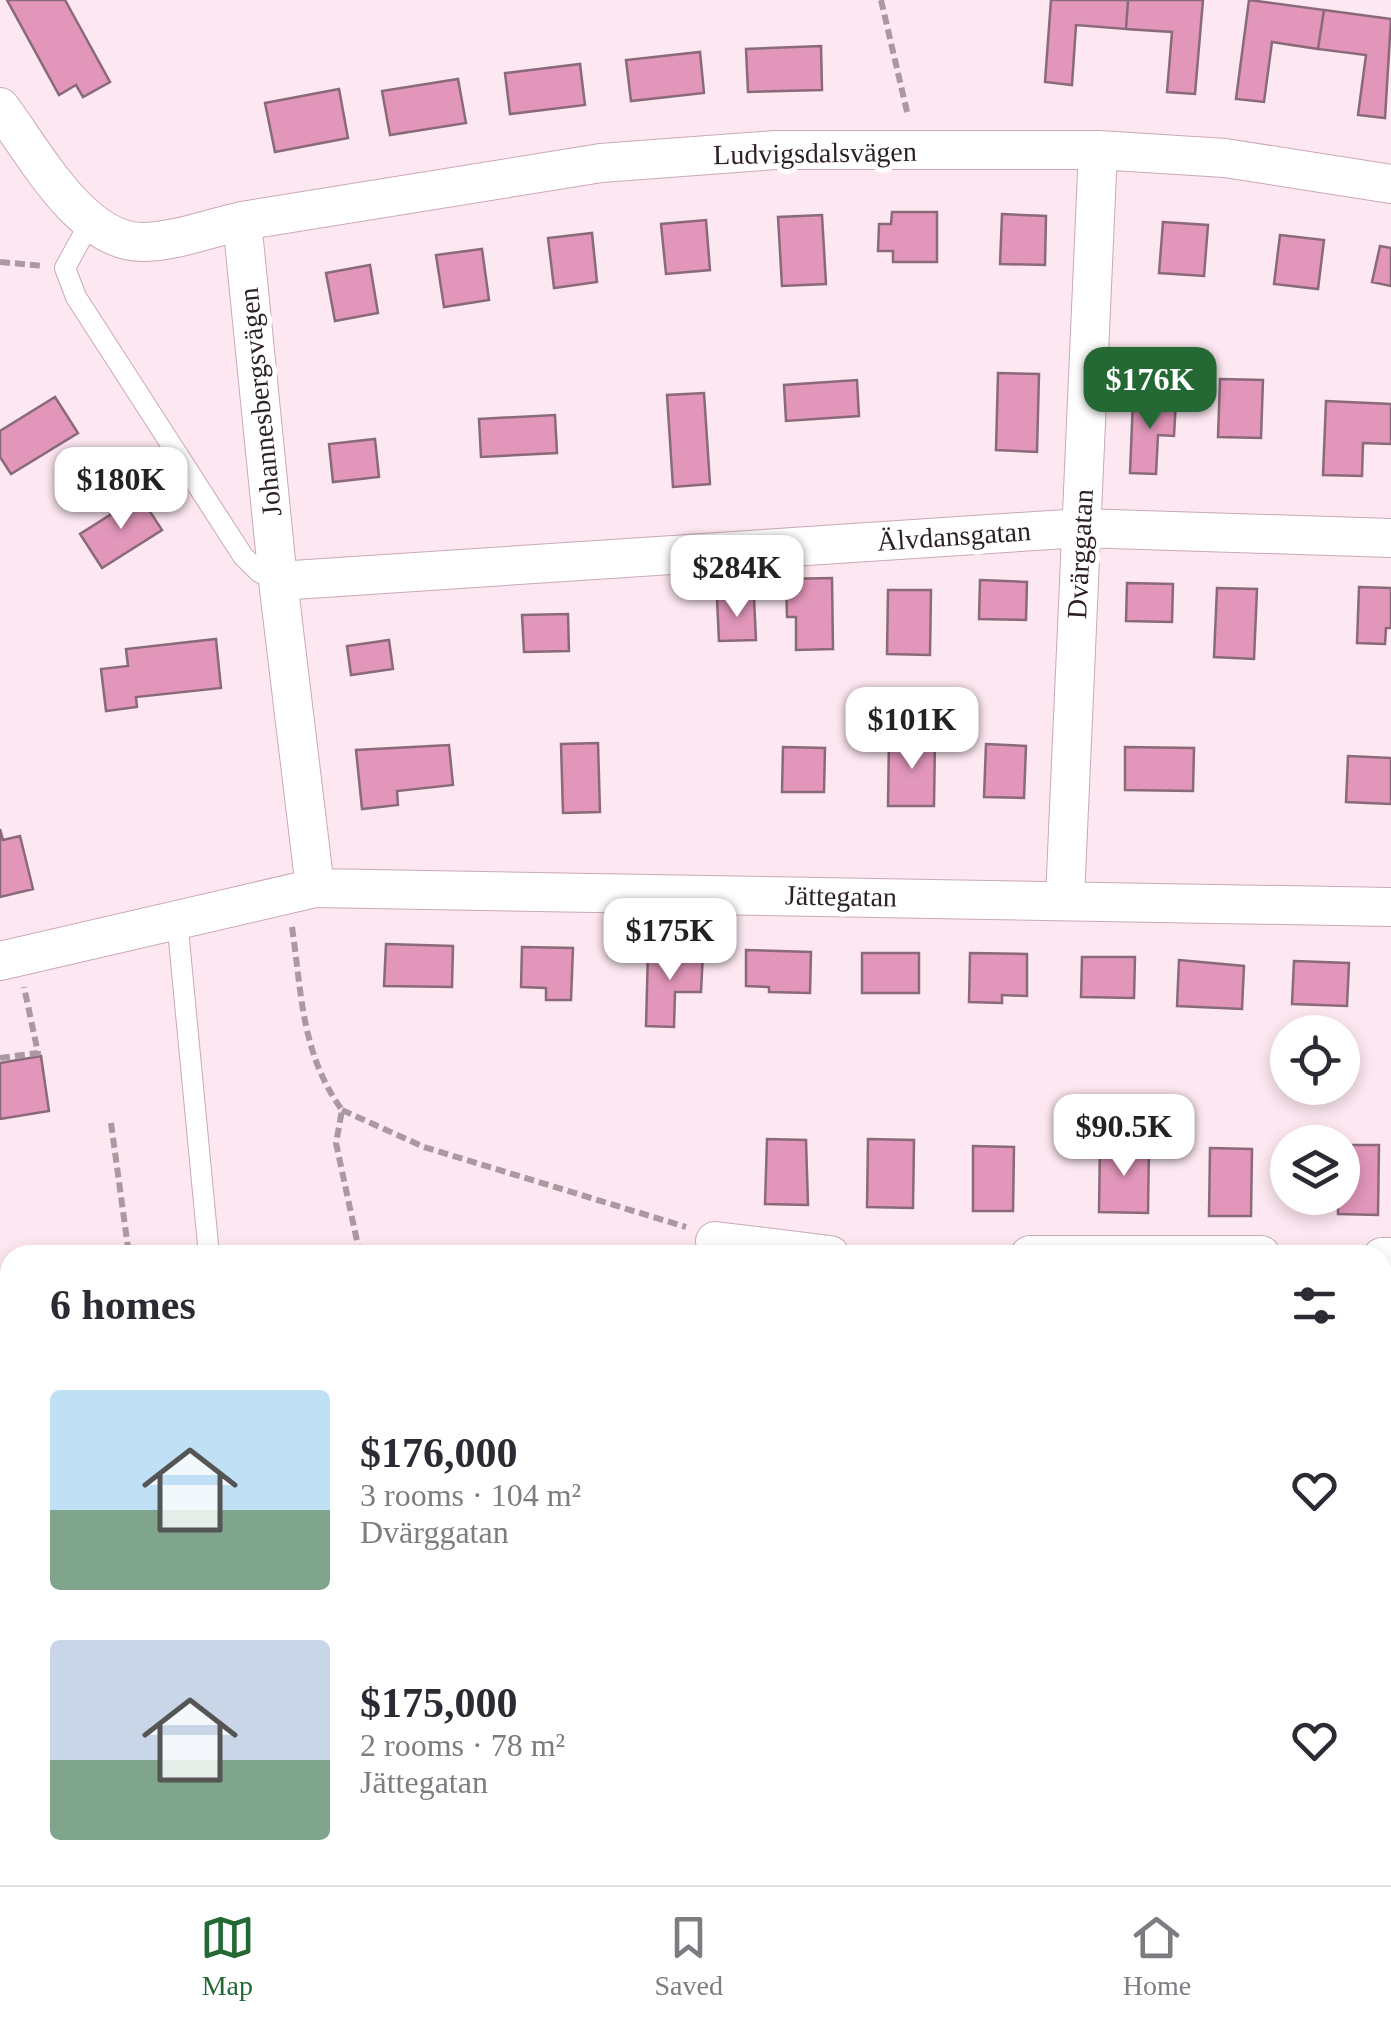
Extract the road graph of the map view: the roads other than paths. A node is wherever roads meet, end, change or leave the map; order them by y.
1 (0, 107) edge
2 (1098, 150) junction
3 (1391, 184) edge
4 (242, 221) junction
5 (89, 224) junction
6 (1081, 528) junction
7 (1391, 538) edge
8 (278, 580) junction
9 (315, 888) junction
10 (1065, 899) junction
11 (1391, 907) edge
12 (177, 919) junction
13 (8, 959) edge
14 (716, 1241) road end
15 (208, 1245) edge
16 (749, 1245) edge

1 - 5 street
2 - 3 street, Ludvigsdalsvägen
2 - 4 street, Ludvigsdalsvägen
2 - 6 street, Dvärggatan
4 - 5 street
4 - 8 street, Johannesbergsvägen
5 - 8 lane
6 - 7 street, Älvdansgatan
6 - 8 street, Älvdansgatan
6 - 10 street, Dvärggatan
8 - 9 street, Johannesbergsvägen
9 - 10 street, Jättegatan
9 - 12 street, Jättegatan
10 - 11 street, Jättegatan
12 - 13 street, Jättegatan
12 - 15 lane
14 - 16 street

